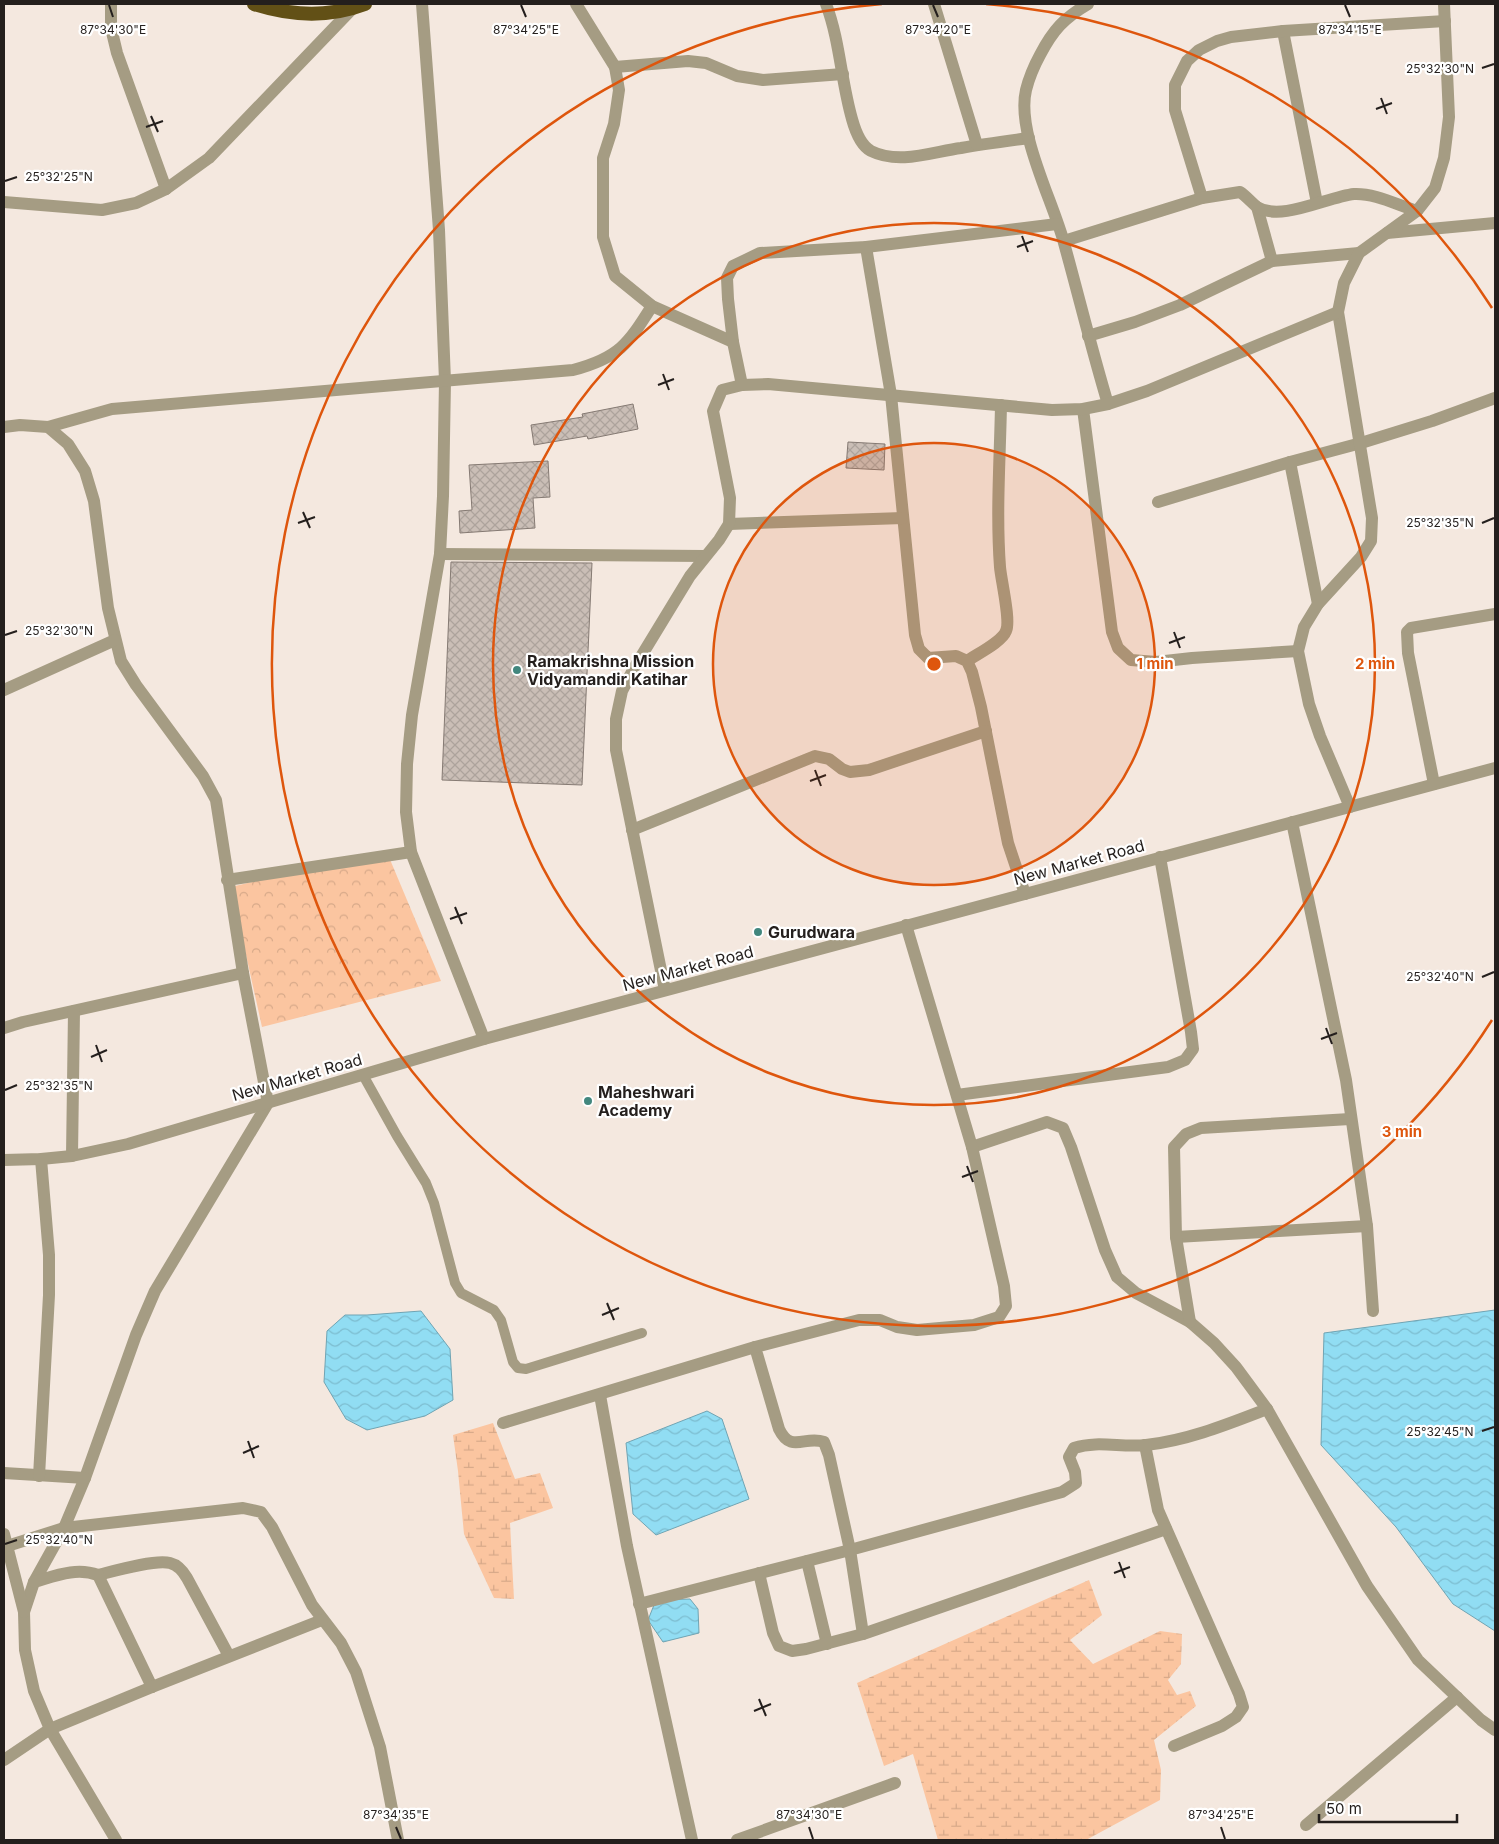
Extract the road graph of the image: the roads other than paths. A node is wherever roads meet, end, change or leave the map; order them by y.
1 (111, 4) edge
2 (254, 4) edge
3 (365, 4) edge
4 (422, 4) edge
5 (580, 4) edge
6 (826, 4) edge
7 (934, 4) edge
8 (1088, 4) edge
9 (1444, 4) edge
10 (352, 9) junction
11 (1445, 21) junction
12 (1283, 31) junction
13 (615, 67) junction
14 (843, 74) junction
15 (1029, 138) junction
16 (977, 145) junction
17 (166, 189) junction
18 (1202, 198) junction
19 (4, 202) edge
20 (1317, 203) junction
21 (1257, 207) junction
22 (1416, 212) junction
23 (1495, 223) edge
24 (1057, 224) junction
25 (1387, 233) junction
26 (1064, 240) junction
27 (866, 247) junction
28 (1360, 253) junction
29 (1272, 260) junction
30 (652, 306) junction
31 (1338, 312) junction
32 (1088, 336) junction
33 (733, 342) junction
34 (445, 381) junction
35 (742, 385) junction
36 (891, 395) junction
37 (1495, 398) edge
38 (1108, 404) junction
39 (1001, 405) junction
40 (1083, 409) junction
41 (4, 427) edge
42 (48, 427) junction
43 (1361, 443) junction
44 (1290, 462) junction
45 (1158, 502) dead end
46 (903, 518) junction
47 (729, 524) junction
48 (440, 554) junction
49 (705, 556) junction
50 (1318, 604) junction
51 (1495, 614) edge
52 (115, 640) junction
53 (1298, 651) junction
54 (967, 661) junction
55 (4, 690) edge
56 (986, 731) junction
57 (1495, 768) edge
58 (1434, 784) junction
59 (1350, 806) junction
60 (1292, 822) junction
61 (632, 830) junction
62 (411, 852) junction
63 (1160, 857) junction
64 (227, 880) junction
65 (1025, 894) junction
66 (906, 926) junction
67 (243, 973) junction
68 (665, 990) junction
69 (74, 1011) junction
70 (4, 1028) edge
71 (484, 1039) junction
72 (363, 1075) junction
73 (957, 1095) junction
74 (268, 1103) junction
75 (1350, 1118) junction
76 (972, 1147) junction
77 (72, 1156) junction
78 (41, 1159) junction
79 (4, 1160) edge
80 (1367, 1226) junction
81 (1176, 1237) junction
82 (1373, 1311) dead end
83 (1190, 1322) junction
84 (642, 1333) dead end
85 (755, 1347) junction
86 (600, 1395) junction
87 (1267, 1409) junction
88 (503, 1423) dead end
89 (1145, 1445) junction
90 (4, 1474) edge
91 (39, 1476) junction
92 (85, 1478) junction
93 (64, 1528) junction
94 (1166, 1529) junction
95 (5, 1542) edge
96 (850, 1550) junction
97 (807, 1561) junction
98 (759, 1573) junction
99 (98, 1575) junction
100 (34, 1582) junction
101 (639, 1604) junction
102 (24, 1612) junction
103 (322, 1620) junction
104 (862, 1634) junction
105 (827, 1644) junction
106 (230, 1656) junction
107 (152, 1687) junction
108 (1457, 1697) junction
109 (50, 1729) junction
110 (1495, 1730) edge
111 (1174, 1746) dead end
112 (4, 1760) edge
113 (895, 1782) dead end
114 (1306, 1825) dead end
115 (116, 1840) edge
116 (398, 1840) edge
117 (692, 1840) edge
118 (737, 1840) edge

1 - 17 street
2 - 10 highway
3 - 10 highway
4 - 34 street
5 - 13 street
6 - 14 street
7 - 16 street
8 - 15 street
9 - 11 street
10 - 17 street
11 - 12 street
11 - 22 street
12 - 18 street
12 - 20 street
13 - 14 street
13 - 30 street
14 - 16 street
15 - 16 street
15 - 24 street
17 - 19 street
18 - 21 street
18 - 26 street
20 - 21 street
20 - 22 street
21 - 29 street
22 - 25 street
23 - 25 street
24 - 26 street
24 - 27 street
25 - 28 street
26 - 32 street
27 - 33 street
27 - 36 street
28 - 29 street
28 - 31 street
29 - 32 street
30 - 33 street
30 - 34 street
31 - 38 street
31 - 43 street
32 - 38 street
33 - 35 street
34 - 42 street
34 - 48 street
35 - 36 street
35 - 47 street
36 - 39 street
36 - 46 street
37 - 43 street
38 - 40 street
39 - 40 street
39 - 54 street
40 - 53 street
41 - 42 street
42 - 52 street
43 - 44 street
43 - 50 street
44 - 45 street
44 - 50 street
46 - 47 street
46 - 54 street
47 - 49 street
48 - 49 street
48 - 62 street
49 - 61 street
50 - 53 street
51 - 58 street
52 - 55 street
52 - 64 street
53 - 59 street
54 - 56 street
56 - 61 street
56 - 65 street
57 - 58 street, New Market Road
58 - 59 street, New Market Road
59 - 60 street, New Market Road
60 - 63 street, New Market Road
60 - 75 street
61 - 68 street
62 - 64 street
62 - 71 street
63 - 65 street, New Market Road
63 - 73 street
64 - 67 street
65 - 66 street, New Market Road
66 - 68 street, New Market Road
66 - 73 street
67 - 69 street
67 - 74 street
68 - 71 street, New Market Road
69 - 70 street
69 - 77 street
71 - 72 street, New Market Road
72 - 74 street, New Market Road
72 - 84 lane
73 - 76 street
74 - 77 street, New Market Road
74 - 92 street
75 - 80 street
75 - 81 street
76 - 83 street
76 - 85 street
77 - 78 street, New Market Road
78 - 79 street, New Market Road
78 - 91 street
80 - 81 street
80 - 82 street
81 - 83 street
83 - 87 street
85 - 86 street
85 - 96 street
86 - 88 street
86 - 101 street
87 - 89 street
87 - 108 street
89 - 94 street
89 - 96 street
90 - 91 street
91 - 92 street
92 - 93 street
93 - 95 street
93 - 100 street
93 - 103 street
94 - 104 street
94 - 111 street
95 - 102 street
96 - 97 street
96 - 104 street
97 - 98 street
97 - 105 street
98 - 101 street
98 - 105 street
99 - 100 street
99 - 106 street
99 - 107 street
100 - 102 street
101 - 117 street
102 - 109 street
103 - 106 street
103 - 116 street
104 - 105 street
106 - 107 street
107 - 109 street
108 - 110 street
108 - 114 street
109 - 112 street
109 - 115 street
113 - 118 street

